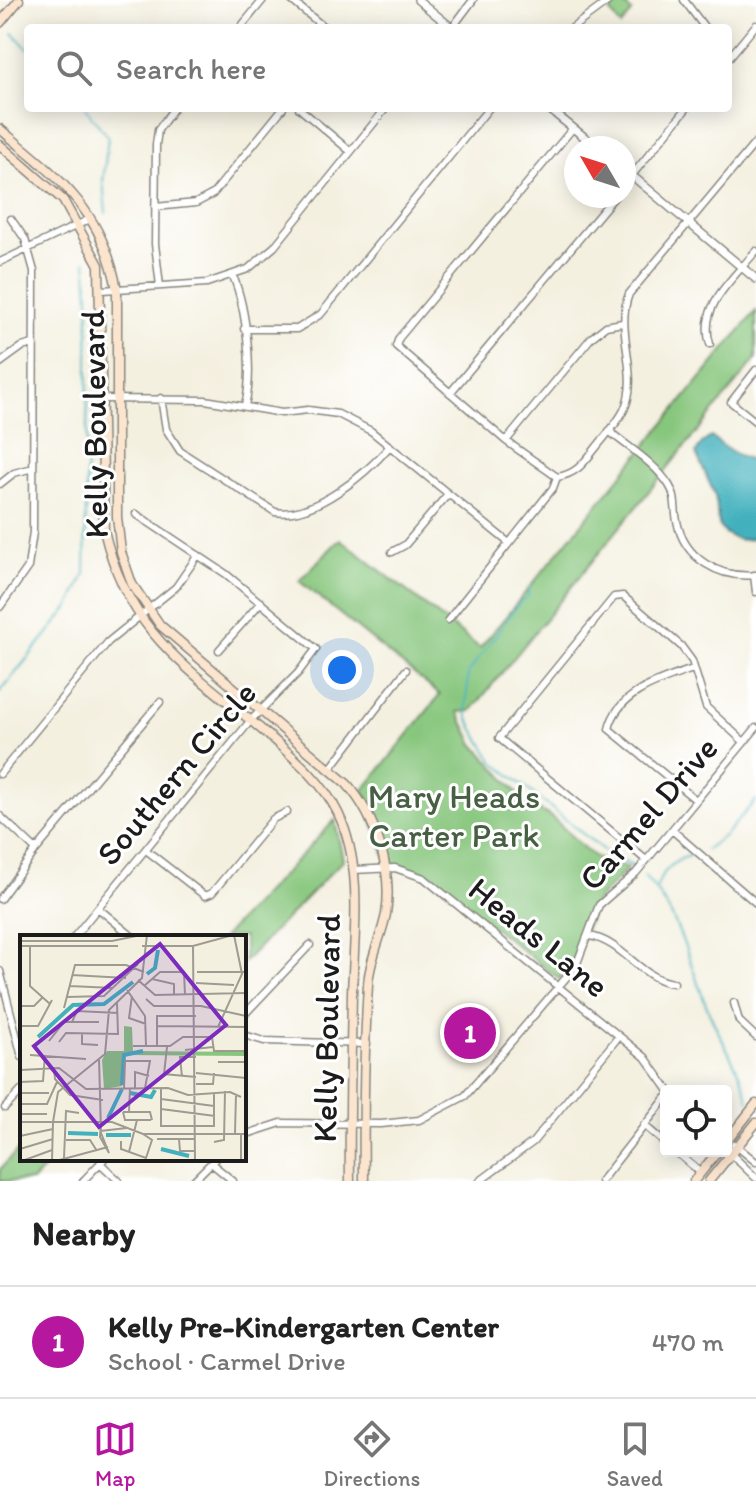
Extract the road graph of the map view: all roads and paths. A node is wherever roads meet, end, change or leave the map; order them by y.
1 (19, 0) edge
2 (263, 0) edge
3 (291, 0) edge
4 (418, 0) edge
5 (473, 0) edge
6 (610, 0) edge
7 (684, 0) edge
8 (0, 23) edge
9 (243, 24) edge
10 (320, 24) edge
11 (447, 24) edge
12 (455, 24) edge
13 (577, 24) edge
14 (702, 24) edge
15 (756, 25) edge
16 (732, 50) edge
17 (171, 112) edge
18 (280, 112) edge
19 (304, 112) edge
20 (383, 112) edge
21 (486, 112) edge
22 (553, 112) edge
23 (684, 112) edge
24 (573, 128) junction
25 (0, 129) edge
26 (583, 136) edge
27 (756, 142) edge
28 (0, 145) edge
29 (350, 151) junction
30 (636, 171) edge
31 (636, 177) edge
32 (155, 207) junction
33 (605, 208) edge
34 (11, 219) dead end
35 (90, 219) junction
36 (690, 222) junction
37 (80, 225) junction
38 (29, 249) junction
39 (756, 251) edge
40 (0, 262) edge
41 (742, 268) junction
42 (233, 276) junction
43 (756, 279) edge
44 (160, 286) junction
45 (102, 290) junction
46 (117, 290) junction
47 (622, 323) junction
48 (244, 329) junction
49 (33, 344) junction
50 (710, 344) dead end
51 (0, 363) edge
52 (756, 370) edge
53 (450, 393) junction
54 (118, 398) junction
55 (161, 398) junction
56 (103, 399) junction
57 (245, 405) junction
58 (756, 422) edge
59 (609, 431) junction
60 (506, 441) junction
61 (390, 446) junction
62 (33, 468) junction
63 (557, 477) junction
64 (0, 484) edge
65 (448, 494) junction
66 (136, 514) dead end
67 (509, 543) junction
68 (392, 552) dead end
69 (198, 555) junction
70 (755, 575) edge
71 (756, 592) edge
72 (261, 602) junction
73 (0, 607) edge
74 (147, 609) junction
75 (137, 616) junction
76 (448, 620) dead end
77 (219, 650) dead end
78 (693, 669) junction
79 (406, 670) dead end
80 (160, 702) dead end
81 (260, 710) junction
82 (251, 720) junction
83 (756, 728) edge
84 (744, 742) junction
85 (330, 769) junction
86 (0, 774) edge
87 (696, 800) junction
88 (287, 812) dead end
89 (0, 816) edge
90 (672, 830) junction
91 (36, 850) junction
92 (146, 850) junction
93 (646, 860) junction
94 (385, 868) junction
95 (353, 870) junction
96 (0, 899) edge
97 (756, 903) edge
98 (98, 908) junction
99 (76, 935) edge
100 (131, 935) edge
101 (589, 936) junction
102 (310, 945) dead end
103 (0, 971) edge
104 (674, 983) dead end
105 (559, 987) junction
106 (734, 1003) dead end
107 (246, 1013) edge
108 (246, 1036) edge
109 (619, 1036) junction
110 (756, 1037) edge
111 (351, 1044) junction
112 (367, 1044) junction
113 (20, 1049) edge
114 (665, 1085) edge
115 (20, 1092) edge
116 (756, 1104) edge
117 (660, 1105) edge
118 (5, 1108) dead end
119 (350, 1123) junction
120 (363, 1123) junction
121 (756, 1123) edge
122 (644, 1125) junction
123 (246, 1134) edge
124 (732, 1134) edge
125 (660, 1139) edge
126 (732, 1148) edge
127 (734, 1150) junction
128 (682, 1157) edge
129 (713, 1157) edge
130 (102, 1161) edge
131 (213, 1161) edge
132 (756, 1162) edge
133 (701, 1173) junction
134 (756, 1178) edge
135 (83, 1181) edge
136 (119, 1181) edge
137 (193, 1181) edge
138 (233, 1181) edge
139 (350, 1181) edge
140 (364, 1181) edge
141 (480, 1181) edge
142 (601, 1181) edge
143 (694, 1181) edge
144 (709, 1181) edge

1 - 8 main road
2 - 9 street
3 - 10 street
4 - 11 street
5 - 12 street
6 - 13 street
7 - 14 street
15 - 16 street
17 - 32 street
18 - 32 street
19 - 29 street
20 - 29 street
21 - 48 street
22 - 24 street
23 - 30 street
24 - 26 street
24 - 53 street
25 - 35 main road, Kelly Boulevard
27 - 36 street
28 - 37 main road, Kelly Boulevard
29 - 42 street
31 - 36 street
32 - 44 street
33 - 53 street
34 - 38 street
35 - 37 street
35 - 46 main road, Kelly Boulevard
36 - 41 street
36 - 47 street
37 - 38 street
37 - 45 main road, Kelly Boulevard
38 - 40 street
38 - 49 street
39 - 41 street
41 - 43 street
41 - 50 street
42 - 44 street
42 - 48 street
44 - 46 street
45 - 46 street
45 - 56 main road, Kelly Boulevard
46 - 54 main road, Kelly Boulevard
47 - 59 street
47 - 60 street
48 - 57 street
49 - 51 street
49 - 62 street
52 - 58 street
53 - 60 street
54 - 55 street
54 - 56 street
54 - 74 main road, Kelly Boulevard
55 - 57 street
55 - 61 street
56 - 75 main road, Kelly Boulevard
57 - 61 street
59 - 63 street
59 - 70 street
60 - 63 street
61 - 65 street
62 - 64 street
62 - 73 street
63 - 67 street
65 - 67 street
65 - 68 street
66 - 69 street
67 - 76 street
69 - 72 street
69 - 74 street
70 - 71 street
72 - 77 street
72 - 81 street, Southern Circle
74 - 75 street
74 - 81 main road, Kelly Boulevard
75 - 82 main road, Kelly Boulevard
75 - 86 street
78 - 84 street
78 - 87 street
78 - 93 street
79 - 85 street
80 - 91 street
81 - 82 street, Southern Circle
81 - 85 main road, Kelly Boulevard
82 - 92 street, Southern Circle
82 - 95 main road, Kelly Boulevard
83 - 84 street, Carmel Drive
84 - 87 street, Carmel Drive
85 - 94 main road, Kelly Boulevard
87 - 90 street, Carmel Drive
88 - 92 street
89 - 91 street
90 - 93 street, Carmel Drive
90 - 97 street
91 - 96 street
92 - 98 street, Southern Circle
93 - 101 street, Carmel Drive
94 - 95 street, Heads Lane
94 - 105 street, Heads Lane
94 - 112 main road, Kelly Boulevard
95 - 111 main road, Kelly Boulevard
98 - 99 street, Southern Circle
98 - 100 street
101 - 104 street
101 - 105 street, Carmel Drive
102 - 107 street
103 - 113 street
105 - 109 street, Heads Lane
105 - 120 street, Carmel Drive
106 - 110 street
108 - 111 street
109 - 114 street, Heads Lane
109 - 141 street
111 - 112 street
111 - 119 main road, Kelly Boulevard
112 - 120 main road, Kelly Boulevard
115 - 118 street
116 - 124 main road
117 - 122 street
119 - 120 street, Carmel Drive
119 - 123 street, Carmel Drive
119 - 139 main road, Kelly Boulevard
120 - 140 main road, Kelly Boulevard
121 - 127 main road
122 - 125 street
122 - 142 street
126 - 127 street
127 - 132 street
127 - 134 street
127 - 144 main road
128 - 133 street
129 - 133 main road
130 - 135 street
130 - 136 street
131 - 137 street
131 - 138 street
133 - 143 main road

